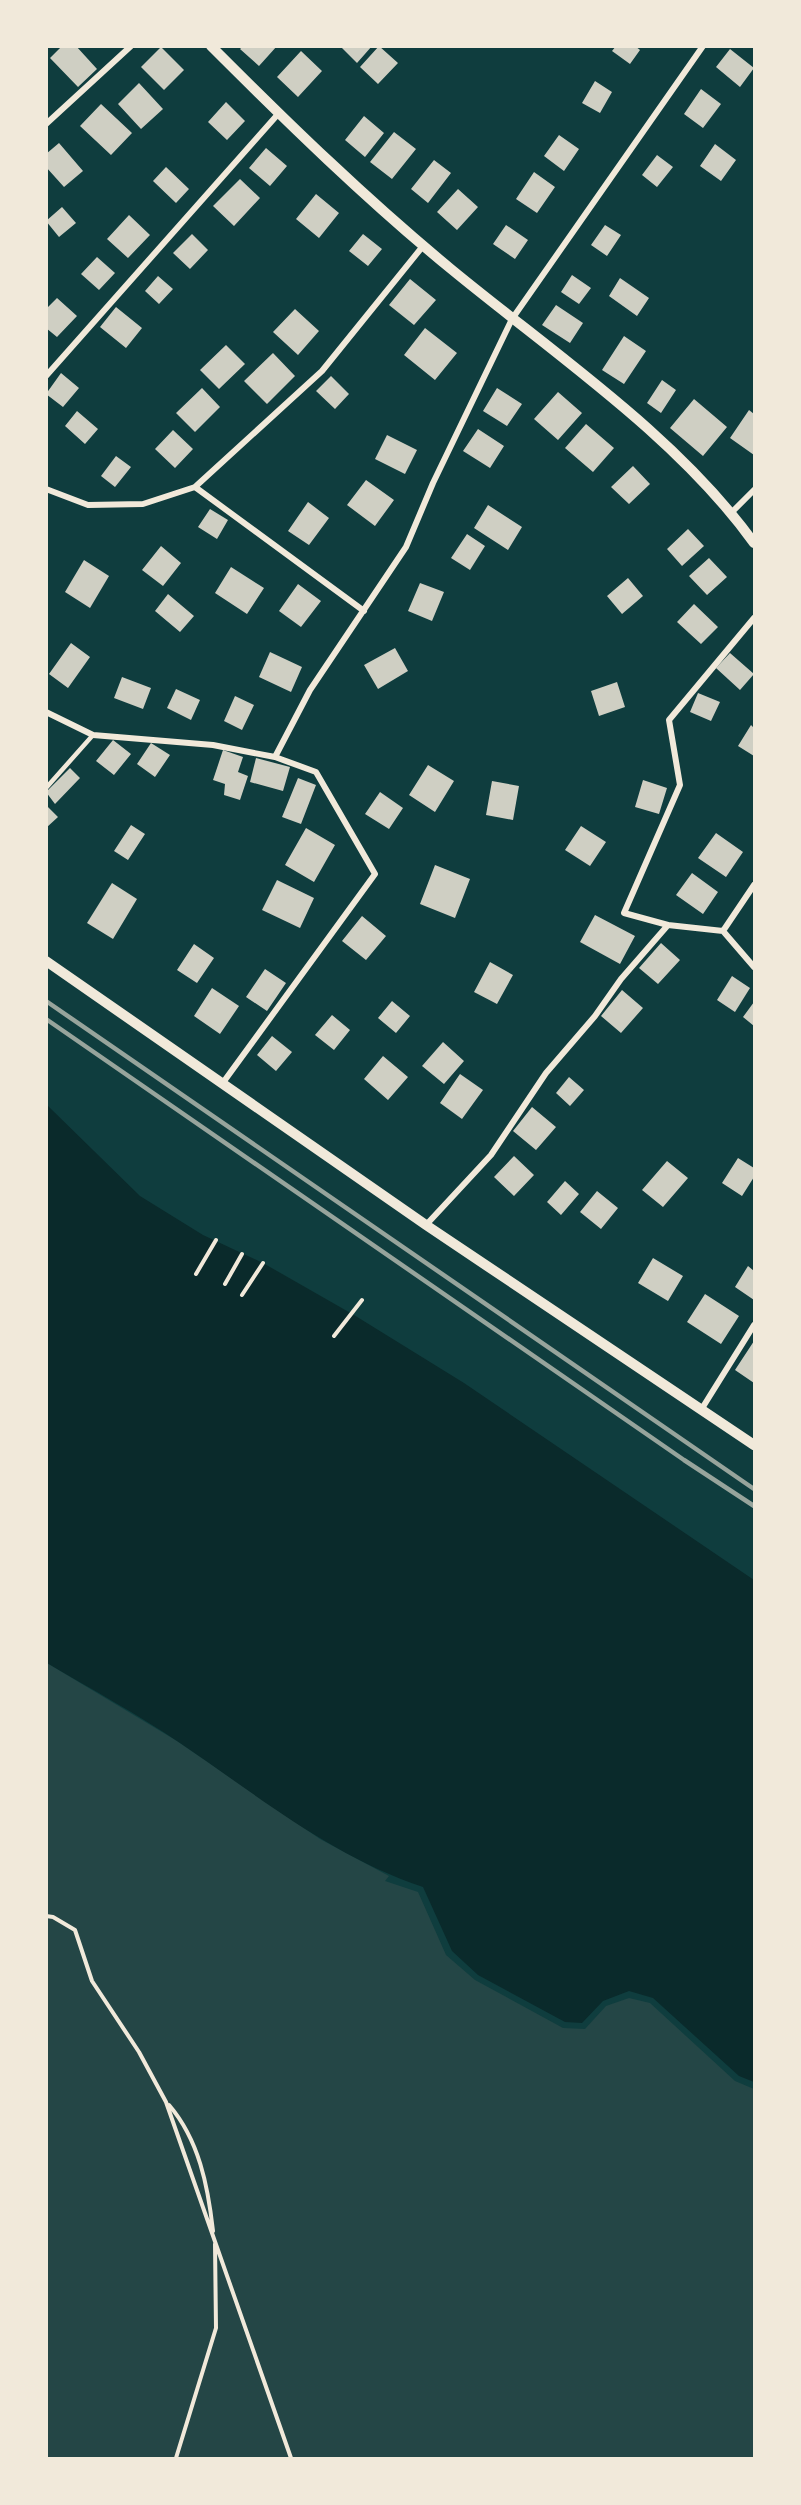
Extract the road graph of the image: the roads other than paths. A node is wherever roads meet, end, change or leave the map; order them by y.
1 (131, 46) edge
2 (211, 46) edge
3 (703, 46) edge
4 (279, 113) junction
5 (46, 124) edge
6 (423, 246) junction
7 (512, 319) junction
8 (46, 376) edge
9 (195, 487) junction
10 (46, 489) edge
11 (754, 490) edge
12 (732, 512) junction
13 (754, 543) edge
14 (364, 611) junction
15 (754, 618) edge
16 (46, 712) edge
17 (93, 735) junction
18 (274, 757) junction
19 (46, 788) edge
20 (754, 885) edge
21 (668, 925) junction
22 (723, 931) junction
23 (46, 961) edge
24 (754, 967) edge
25 (222, 1084) junction
26 (426, 1225) junction
27 (754, 1325) edge
28 (700, 1410) junction
29 (754, 1445) edge

1 - 5 street
2 - 4 street
3 - 7 street
4 - 6 street
4 - 8 street
6 - 7 street
6 - 9 street
7 - 12 street
7 - 14 street
9 - 10 street
9 - 14 street
11 - 12 street
12 - 13 street
14 - 18 street
15 - 21 street
16 - 17 street
17 - 18 street
17 - 19 lane
18 - 25 street
20 - 22 street
21 - 22 street
21 - 26 street
22 - 24 street
23 - 25 street
25 - 26 street
26 - 28 street
27 - 28 street
28 - 29 street

